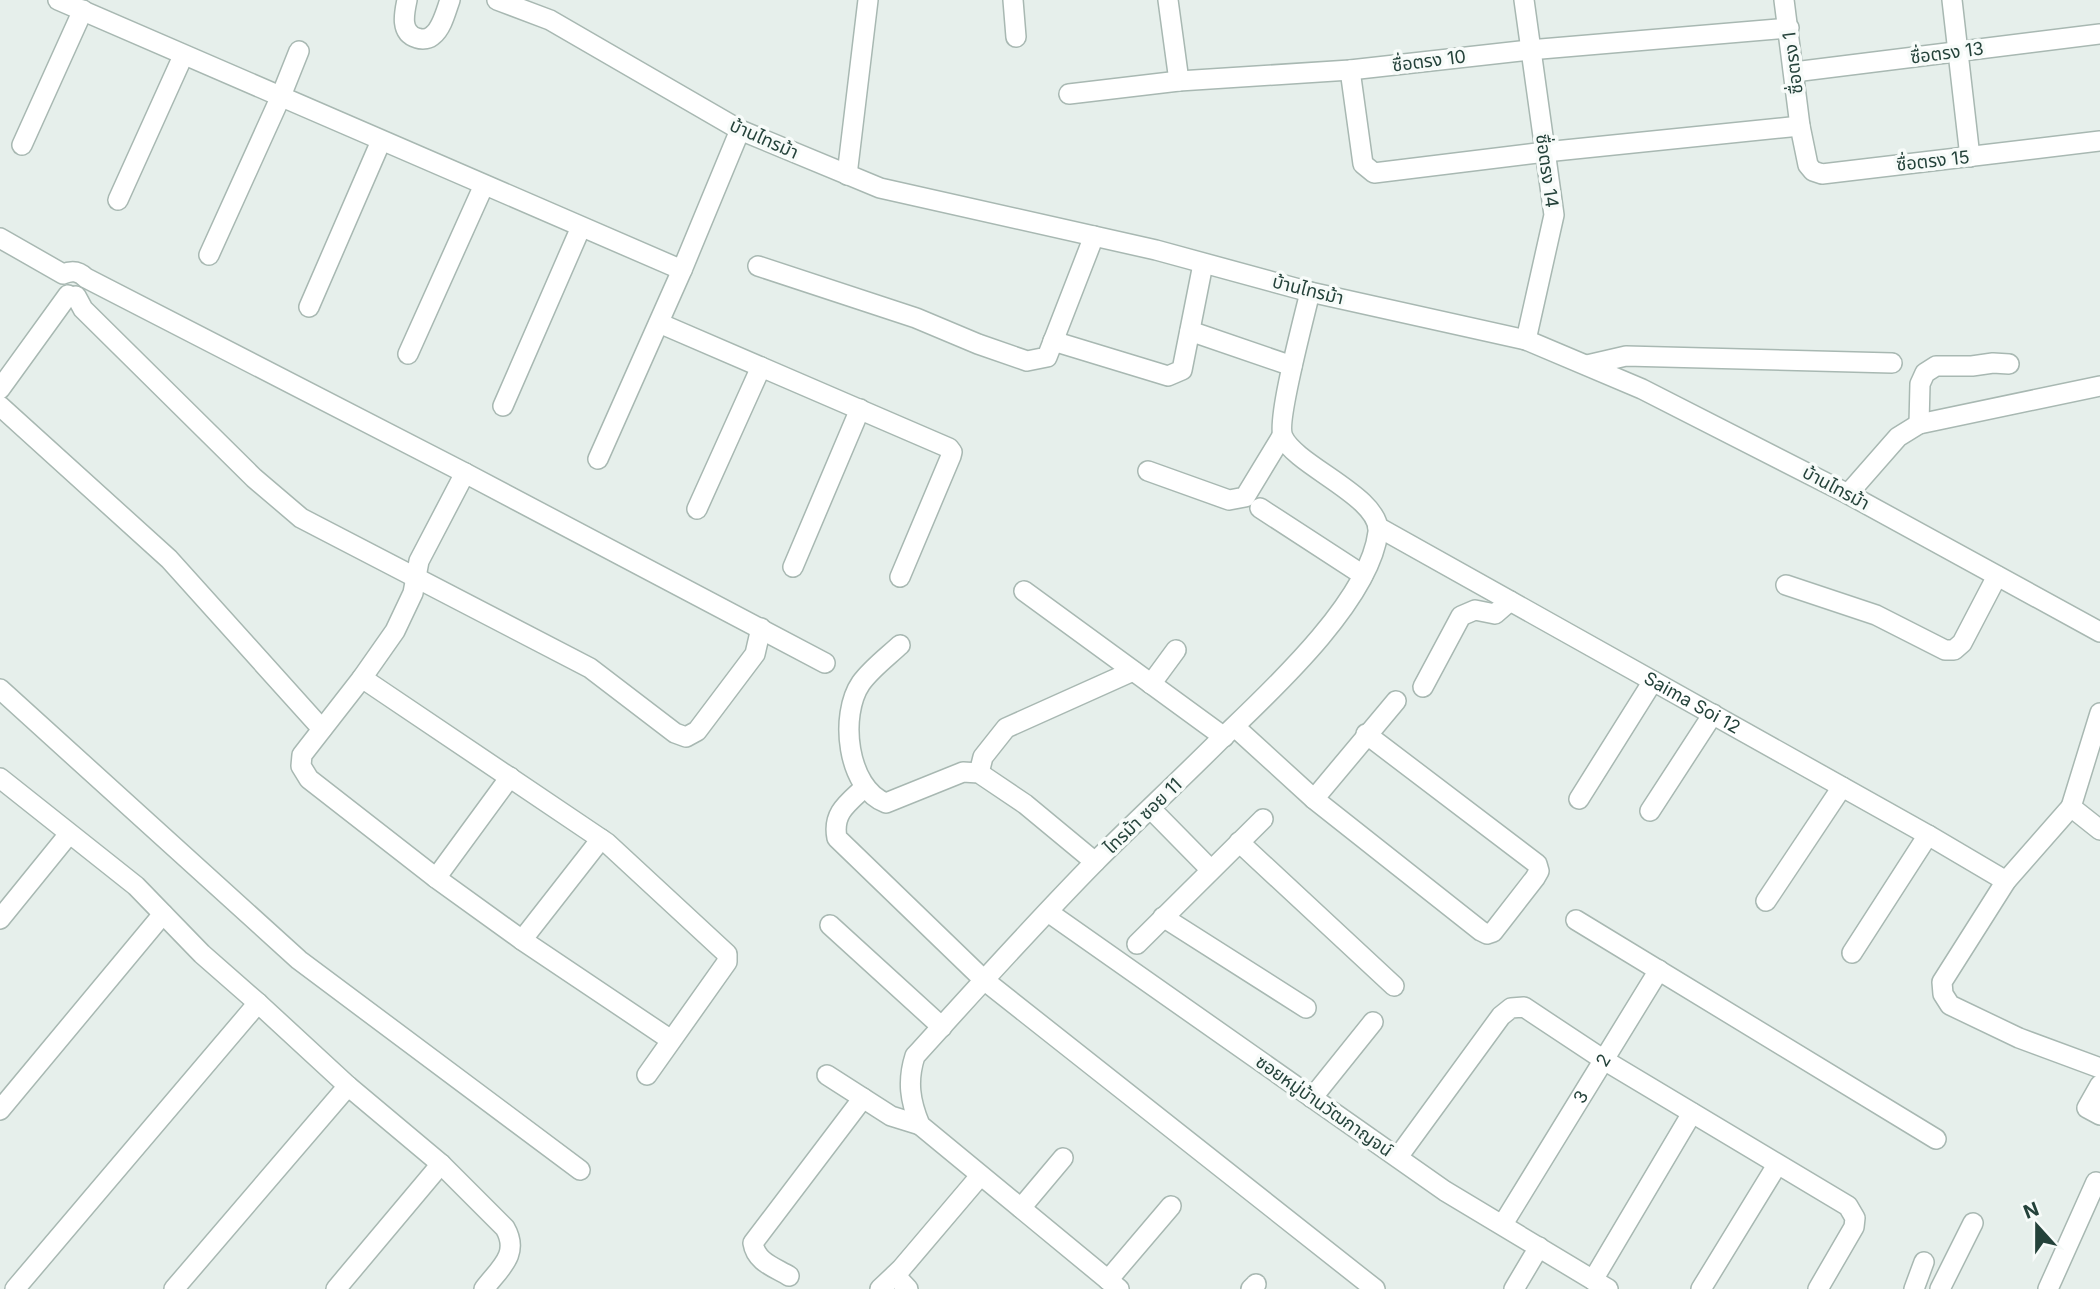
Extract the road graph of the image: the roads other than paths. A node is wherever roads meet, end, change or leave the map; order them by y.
1 (58, 0) edge
2 (407, 0) edge
3 (450, 0) edge
4 (498, 0) edge
5 (868, 0) edge
6 (1013, 0) edge
7 (1168, 0) edge
8 (1524, 0) edge
9 (1784, 0) edge
10 (1952, 0) edge
11 (83, 10) junction
12 (1789, 28) junction
13 (2100, 34) edge
14 (1016, 37) dead end
15 (1529, 50) junction
16 (299, 51) dead end
17 (1958, 52) junction
18 (183, 55) junction
19 (1350, 70) junction
20 (1794, 72) junction
21 (1179, 81) junction
22 (1069, 94) dead end
23 (281, 96) junction
24 (1800, 126) junction
25 (740, 130) junction
26 (381, 141) junction
27 (2100, 141) edge
28 (22, 145) dead end
29 (1545, 152) junction
30 (1970, 157) junction
31 (847, 175) junction
32 (484, 185) junction
33 (118, 200) dead end
34 (580, 227) junction
35 (1094, 236) junction
36 (0, 238) edge
37 (209, 255) dead end
38 (1203, 264) junction
39 (758, 266) dead end
40 (682, 270) junction
41 (63, 274) junction
42 (86, 278) junction
43 (1310, 292) junction
44 (72, 295) junction
45 (309, 307) dead end
46 (659, 323) junction
47 (1190, 331) junction
48 (1053, 341) junction
49 (1526, 341) junction
50 (408, 354) dead end
51 (1892, 363) dead end
52 (2009, 364) dead end
53 (1587, 365) junction
54 (1292, 366) junction
55 (761, 367) junction
56 (2100, 386) edge
57 (0, 389) edge
58 (0, 406) edge
59 (503, 406) dead end
60 (860, 409) junction
61 (1919, 424) junction
62 (1282, 436) junction
63 (598, 459) dead end
64 (1148, 471) dead end
65 (465, 473) junction
66 (1848, 494) junction
67 (1260, 508) dead end
68 (697, 509) dead end
69 (1378, 527) junction
70 (793, 567) dead end
71 (1363, 575) junction
72 (1997, 576) junction
73 (900, 577) dead end
74 (416, 579) junction
75 (1786, 585) dead end
76 (1024, 591) dead end
77 (1510, 601) junction
78 (761, 628) junction
79 (2100, 632) edge
80 (900, 645) dead end
81 (1176, 650) dead end
82 (825, 663) dead end
83 (1133, 671) junction
84 (362, 678) junction
85 (1653, 681) junction
86 (1151, 684) junction
87 (1423, 687) dead end
88 (0, 689) edge
89 (1396, 701) dead end
90 (2100, 713) edge
91 (1713, 714) junction
92 (322, 729) junction
93 (1229, 732) junction
94 (1366, 734) junction
95 (979, 773) junction
96 (510, 777) junction
97 (0, 778) edge
98 (865, 787) junction
99 (1842, 787) junction
100 (1314, 799) junction
101 (1579, 799) dead end
102 (2071, 807) junction
103 (1151, 809) junction
104 (1650, 811) dead end
105 (1263, 819) dead end
106 (2100, 830) edge
107 (69, 834) junction
108 (1927, 835) junction
109 (600, 839) junction
110 (1239, 842) junction
111 (1095, 862) junction
112 (1211, 870) junction
113 (436, 878) junction
114 (2006, 881) junction
115 (1766, 901) dead end
116 (1048, 912) junction
117 (163, 914) junction
118 (1163, 916) junction
119 (0, 919) edge
120 (1576, 920) dead end
121 (830, 925) dead end
122 (522, 940) junction
123 (1138, 944) dead end
124 (1852, 953) dead end
125 (1658, 970) junction
126 (984, 980) junction
127 (1394, 986) dead end
128 (258, 1003) junction
129 (1306, 1008) dead end
130 (1374, 1023) dead end
131 (942, 1027) junction
132 (671, 1040) junction
133 (1604, 1060) junction
134 (2100, 1068) edge
135 (647, 1075) dead end
136 (827, 1075) dead end
137 (2100, 1084) edge
138 (348, 1086) junction
139 (863, 1098) junction
140 (1312, 1098) junction
141 (0, 1110) edge
142 (1692, 1113) junction
143 (2100, 1115) edge
144 (920, 1125) junction
145 (1937, 1139) dead end
146 (1398, 1157) junction
147 (1063, 1158) dead end
148 (442, 1164) junction
149 (1777, 1165) junction
150 (580, 1170) dead end
151 (980, 1176) junction
152 (2096, 1182) dead end
153 (1171, 1206) dead end
154 (1021, 1208) junction
155 (1973, 1223) dead end
156 (1503, 1224) junction
157 (1539, 1247) junction
158 (1924, 1262) dead end
159 (789, 1276) dead end
160 (902, 1282) edge
161 (1113, 1284) edge
162 (1600, 1284) edge
163 (15, 1289) edge
164 (174, 1289) edge
165 (336, 1289) edge
166 (484, 1289) edge
167 (880, 1289) edge
168 (1375, 1289) edge
169 (1514, 1289) edge
170 (1701, 1289) edge
171 (1818, 1289) edge
172 (1914, 1289) edge
173 (1940, 1289) edge
174 (2048, 1289) edge

1 - 11 street
2 - 3 street
4 - 25 street, บ้านไทรม้า
5 - 31 street
6 - 14 street
7 - 21 street
8 - 15 street, ซื่อตรง 14
9 - 12 street, ซื่อตรง 1
10 - 17 street
11 - 18 street
11 - 28 street
12 - 15 street, ซื่อตรง 10
12 - 20 street, ซื่อตรง 1
13 - 17 street, ซื่อตรง 13
15 - 19 street, ซื่อตรง 10
15 - 29 street, ซื่อตรง 14
16 - 23 street
17 - 20 street, ซื่อตรง 13
17 - 30 street
18 - 23 street
18 - 33 street
19 - 21 street, ซื่อตรง 10
19 - 29 street
20 - 24 street, ซื่อตรง 1
21 - 22 street, ซื่อตรง 10
23 - 26 street
23 - 37 street
24 - 29 street
24 - 30 street, ซื่อตรง 15
25 - 31 street, บ้านไทรม้า
25 - 40 street
26 - 32 street
26 - 45 street
27 - 30 street, ซื่อตรง 15
29 - 49 street, ซื่อตรง 14
31 - 35 street, บ้านไทรม้า
32 - 34 street
32 - 50 street
34 - 40 street
34 - 59 street
35 - 38 street, บ้านไทรม้า
35 - 48 street
36 - 41 street
38 - 43 street, บ้านไทรม้า
38 - 47 street
39 - 48 street
40 - 46 street
41 - 42 street
41 - 44 street
42 - 44 street
42 - 65 street
43 - 49 street, บ้านไทรม้า
43 - 54 street
44 - 57 street
44 - 74 street
46 - 55 street
46 - 63 street
47 - 48 street
47 - 54 street
49 - 53 street, บ้านไทรม้า
51 - 53 street
52 - 61 street
53 - 66 street, บ้านไทรม้า
54 - 62 street
55 - 60 street
55 - 68 street
56 - 61 street
58 - 92 street
60 - 70 street
60 - 73 street
61 - 66 street
62 - 64 street
62 - 69 street
65 - 74 street
65 - 78 street
66 - 72 street, บ้านไทรม้า
67 - 71 street
69 - 71 street, ไทรม้า ซอย 11
69 - 77 street, Saima Soi 12
71 - 93 street, ไทรม้า ซอย 11
72 - 75 street
72 - 79 street, บ้านไทรม้า
74 - 78 street
74 - 84 street
76 - 83 street
77 - 85 street, Saima Soi 12
77 - 87 street
78 - 82 street
80 - 98 street
81 - 86 street
83 - 86 street
83 - 95 street
84 - 92 street
84 - 96 street
85 - 91 street, Saima Soi 12
85 - 101 street
86 - 93 street
88 - 150 street
89 - 94 street
90 - 102 street
91 - 99 street, Saima Soi 12
91 - 104 street
92 - 113 street
93 - 100 street
93 - 103 street, ไทรม้า ซอย 11
94 - 100 street
94 - 100 street
95 - 98 street
95 - 111 street
96 - 109 street
96 - 113 street
97 - 107 street
98 - 126 street
99 - 108 street, Saima Soi 12
99 - 115 street
102 - 106 street
102 - 114 street
103 - 111 street, ไทรม้า ซอย 11
103 - 112 street
105 - 110 street
107 - 117 street
107 - 119 street
108 - 114 street, Saima Soi 12
108 - 124 street
109 - 122 street
109 - 132 street
110 - 112 street
110 - 127 street
111 - 116 street, ไทรม้า ซอย 11
112 - 118 street
113 - 122 street
114 - 134 street
116 - 126 street, ไทรม้า ซอย 11
116 - 140 street, ซอยหมู่บ้านวัฒกาญจน์
117 - 128 street
117 - 141 street
118 - 123 street
118 - 129 street
120 - 125 street
121 - 131 street
122 - 132 street
125 - 133 street, 3
125 - 145 street
126 - 131 street, ไทรม้า ซอย 11
126 - 168 street
128 - 138 street
128 - 163 street
130 - 140 street
131 - 144 street, ไทรม้า ซอย 11
132 - 135 street
133 - 142 street, 2
133 - 146 street, 2
133 - 156 street, 3
136 - 139 street
137 - 143 street
138 - 148 street
138 - 164 street
139 - 144 street
139 - 159 street
140 - 146 street, ซอยหมู่บ้านวัฒกาญจน์
142 - 149 street, 2
142 - 162 street
144 - 151 street
146 - 156 street, ซอยหมู่บ้านวัฒกาญจน์
147 - 154 street
148 - 165 street
148 - 166 street
149 - 170 street
149 - 171 street, 2
151 - 154 street
151 - 160 street
152 - 174 street
153 - 161 street
154 - 161 street
155 - 173 street
156 - 157 street, ซอยหมู่บ้านวัฒกาญจน์
157 - 162 street, ซอยหมู่บ้านวัฒกาญจน์
157 - 169 street
158 - 172 street
160 - 167 street

